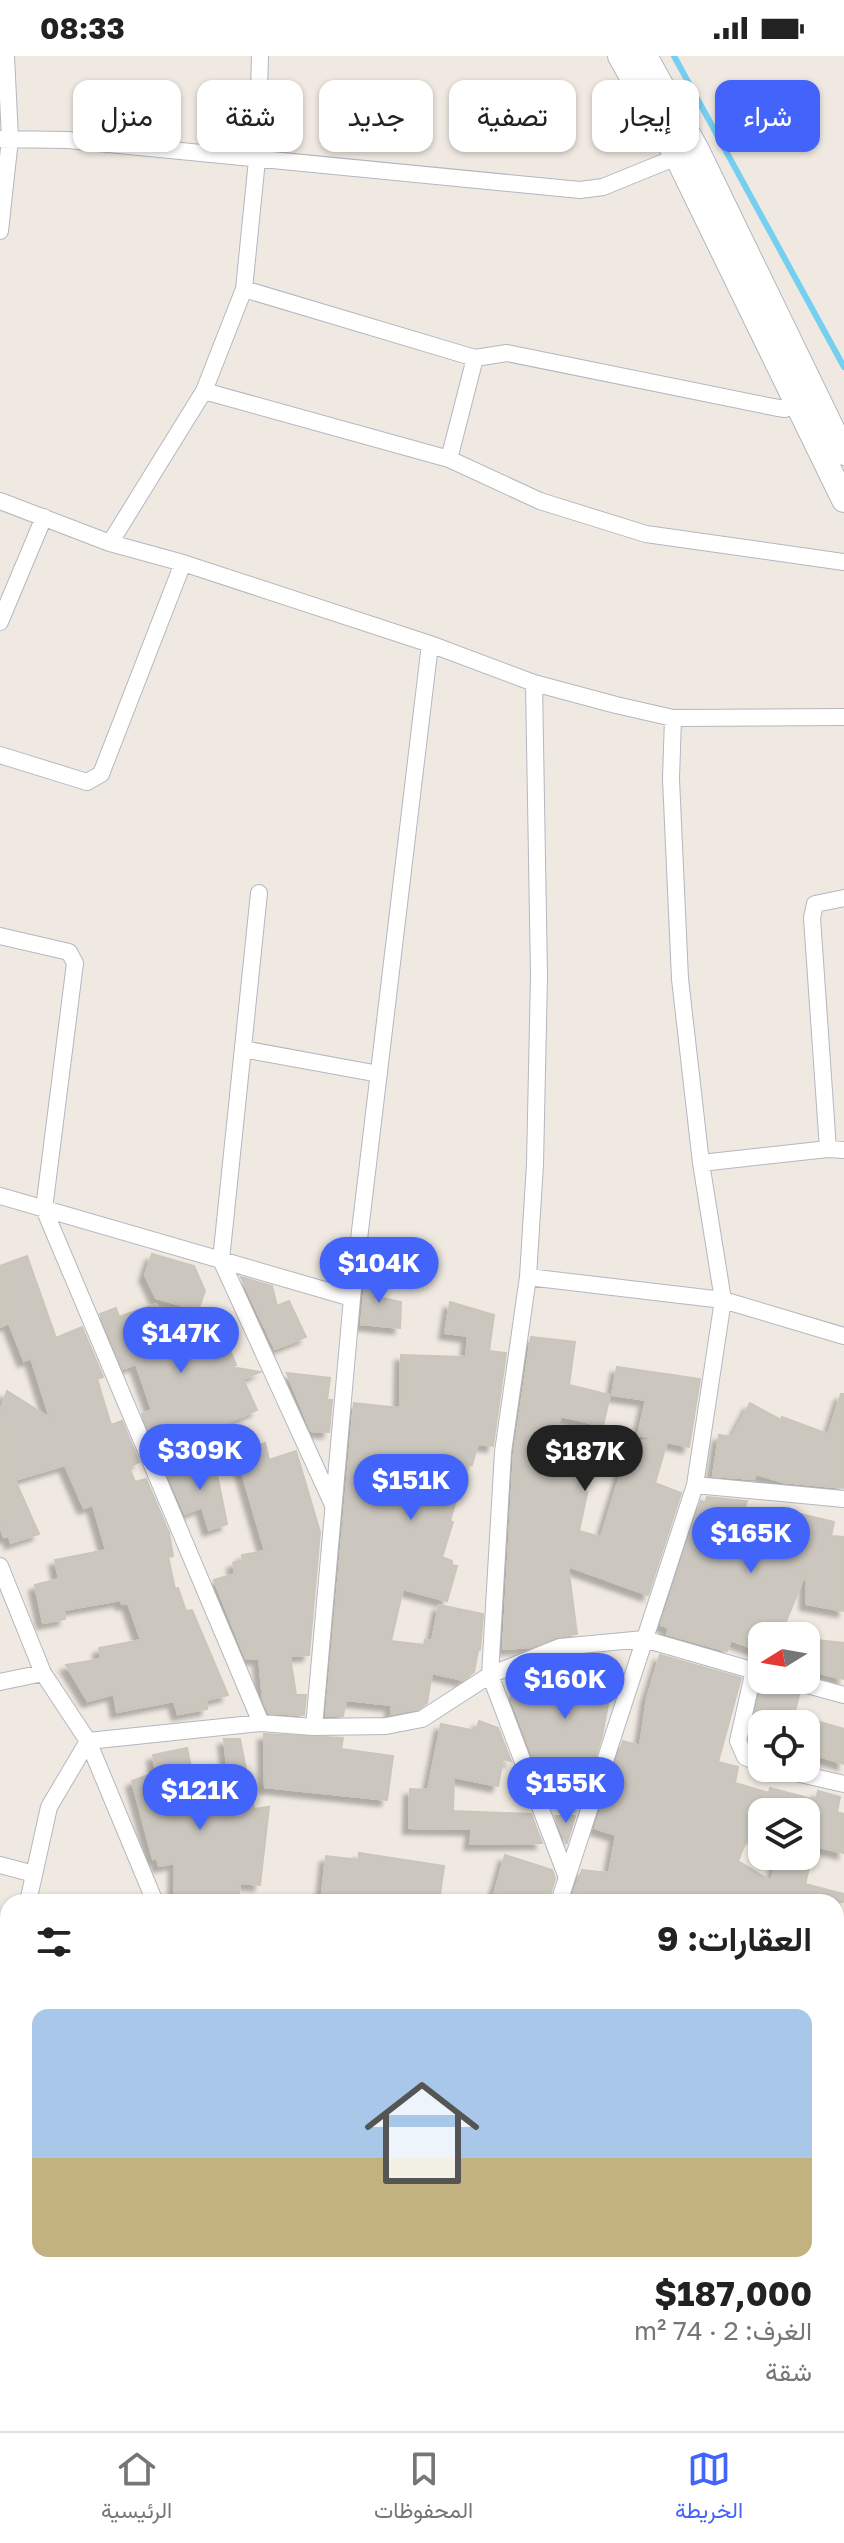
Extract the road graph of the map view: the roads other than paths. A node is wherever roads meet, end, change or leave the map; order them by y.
1 (6, 56) edge
2 (260, 56) edge
3 (620, 56) edge
4 (645, 56) edge
5 (5, 139) edge
6 (686, 153) junction
7 (257, 160) junction
8 (0, 231) edge
9 (244, 289) junction
10 (475, 358) junction
11 (204, 391) junction
12 (806, 400) junction
13 (844, 453) edge
14 (449, 459) junction
15 (844, 500) edge
16 (0, 501) edge
17 (44, 517) junction
18 (110, 543) junction
19 (844, 562) edge
20 (183, 563) junction
21 (0, 622) edge
22 (430, 644) junction
23 (534, 683) junction
24 (844, 717) edge
25 (673, 718) junction
26 (0, 755) edge
27 (259, 893) dead end
28 (844, 898) edge
29 (0, 936) edge
30 (243, 1049) junction
31 (379, 1074) junction
32 (836, 1149) edge
33 (701, 1163) junction
34 (0, 1196) edge
35 (44, 1209) junction
36 (221, 1260) junction
37 (528, 1277) junction
38 (352, 1298) junction
39 (723, 1300) junction
40 (844, 1336) edge
41 (695, 1485) junction
42 (844, 1499) edge
43 (334, 1506) junction
44 (0, 1566) edge
45 (644, 1639) junction
46 (748, 1669) edge
47 (43, 1673) junction
48 (490, 1675) junction
49 (0, 1682) edge
50 (820, 1688) edge
51 (752, 1694) edge
52 (844, 1695) edge
53 (261, 1723) junction
54 (314, 1727) junction
55 (88, 1741) junction
56 (748, 1758) edge
57 (820, 1779) edge
58 (844, 1784) edge
59 (0, 1865) edge
60 (34, 1874) junction
61 (566, 1875) junction
62 (30, 1894) edge
63 (152, 1894) edge
64 (561, 1894) edge

1 - 5 street
2 - 7 street
3 - 6 street
4 - 6 street
5 - 7 street
5 - 8 street
6 - 7 street
6 - 12 street
7 - 9 street
9 - 10 street
9 - 11 street
10 - 12 street
10 - 14 street
11 - 14 street
11 - 18 street
12 - 13 street
12 - 15 street
14 - 19 street
16 - 17 street
17 - 18 street
17 - 21 street
18 - 20 street
20 - 22 street
20 - 26 street
22 - 23 street
22 - 31 street
23 - 25 street
23 - 37 street
24 - 25 street
25 - 33 street
27 - 30 street
28 - 32 street
29 - 35 street
30 - 31 street
30 - 36 street
31 - 38 street
32 - 33 street
33 - 39 street
34 - 35 street
35 - 36 street
35 - 53 street
36 - 38 street
36 - 43 street
37 - 39 street
37 - 48 street
38 - 43 street
39 - 40 street
39 - 41 street
41 - 42 street
41 - 45 street
43 - 54 street
44 - 47 street
45 - 46 street
45 - 48 street
45 - 61 street
47 - 49 street
47 - 55 street
48 - 54 street
48 - 61 street
50 - 52 street
51 - 56 street
53 - 54 street
53 - 55 street
55 - 60 street
55 - 63 street
57 - 58 street
59 - 60 street
60 - 62 street
61 - 64 street

